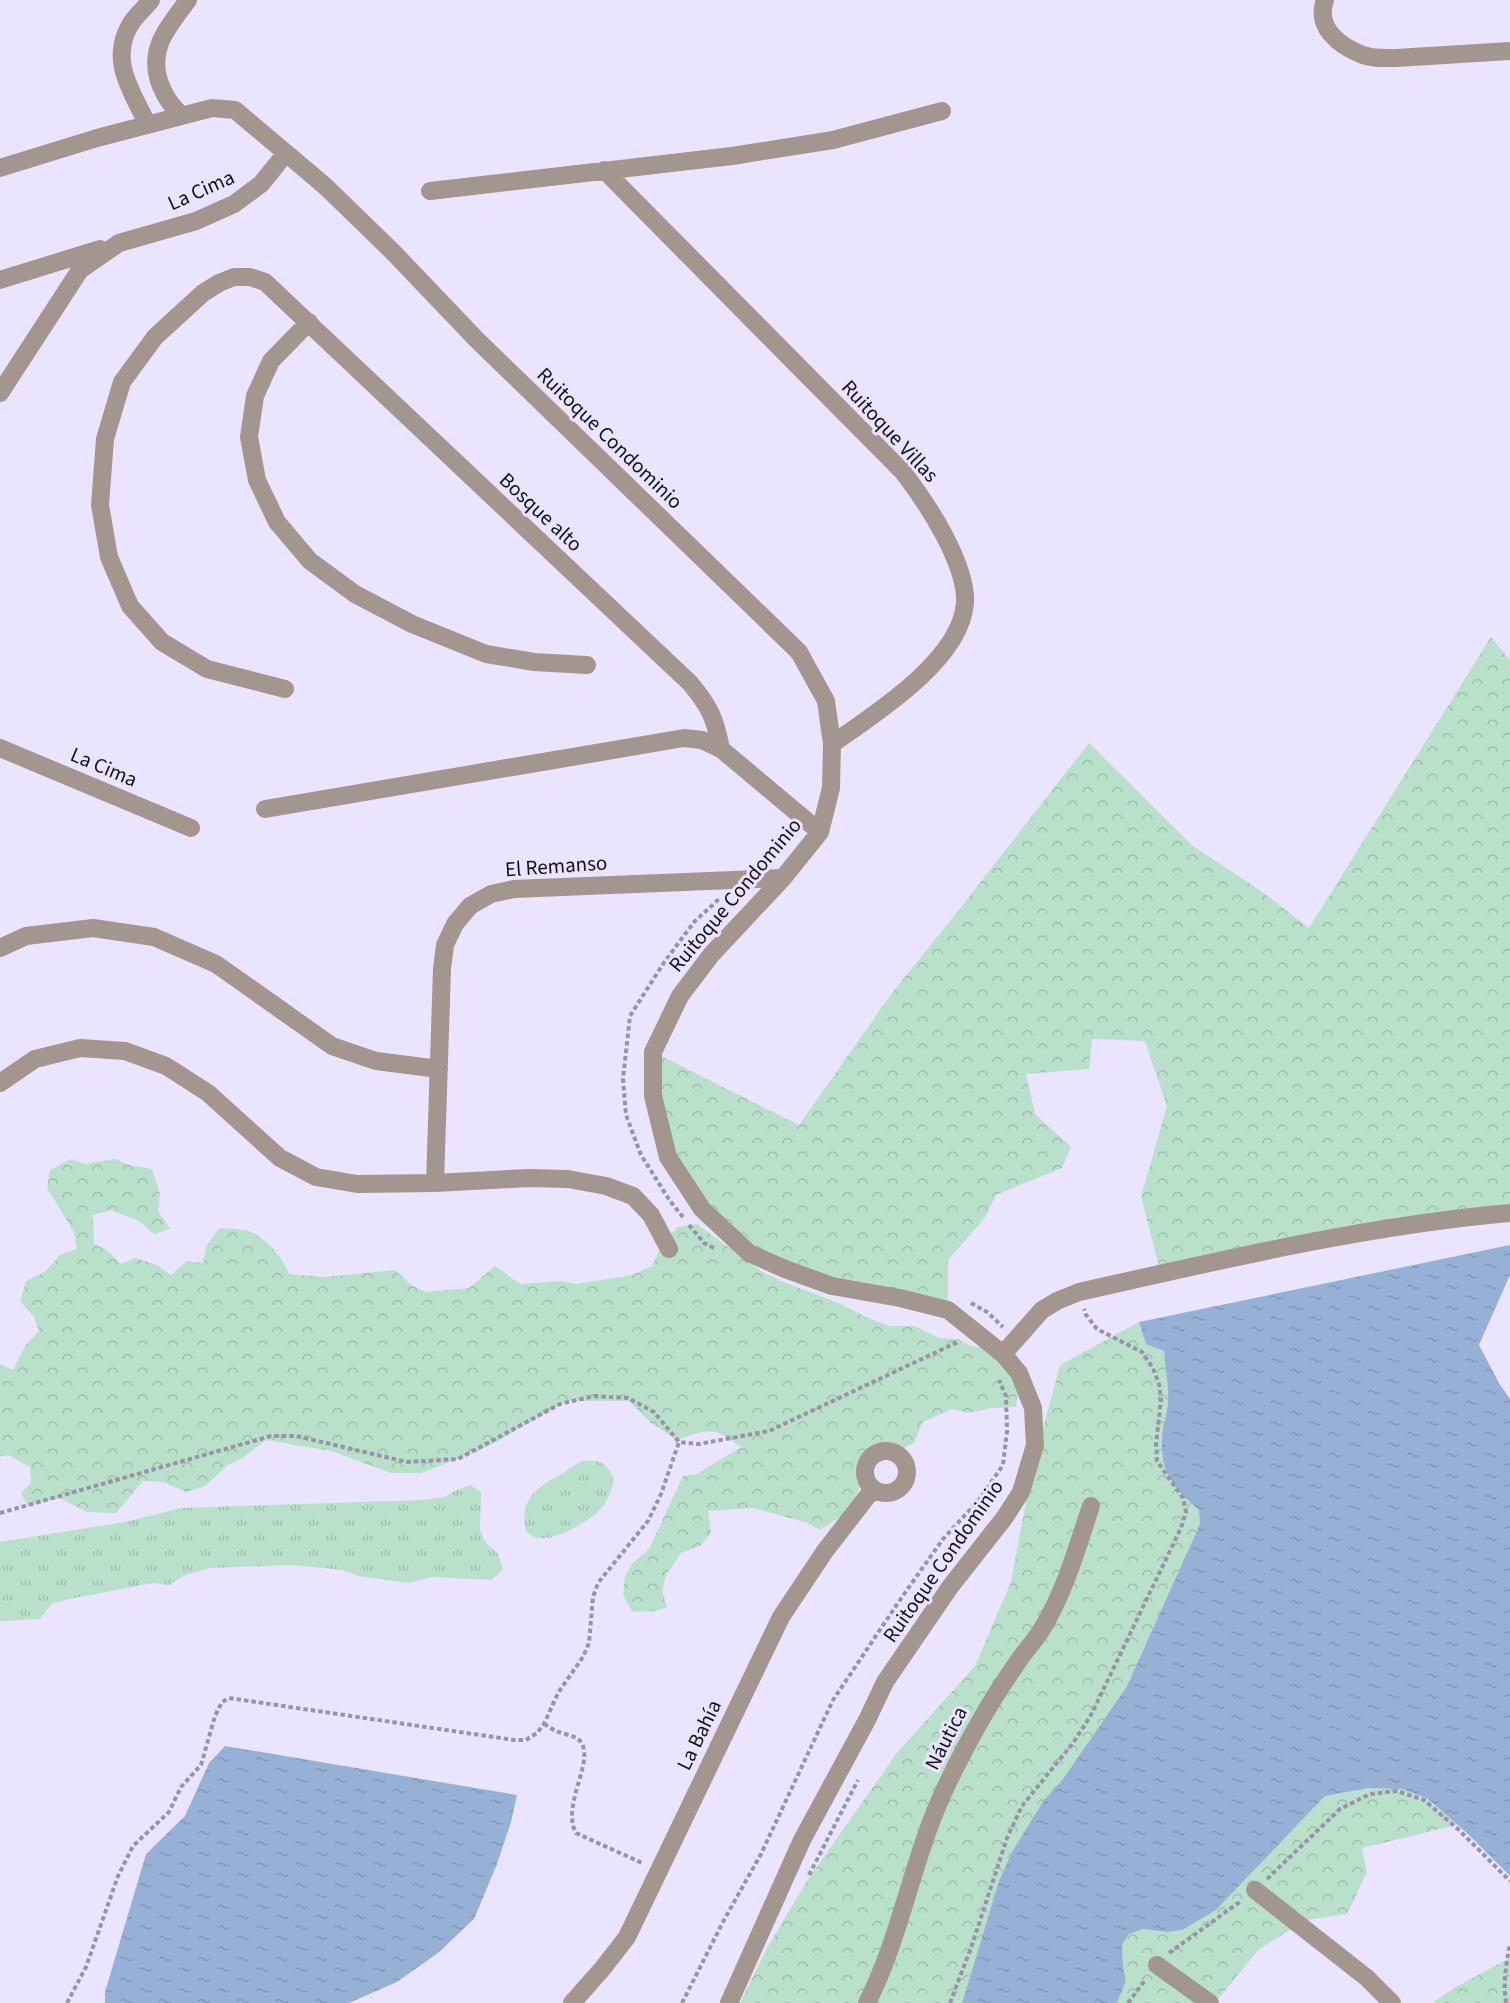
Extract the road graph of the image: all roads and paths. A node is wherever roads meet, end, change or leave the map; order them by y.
1 (152, 0) edge
2 (188, 0) edge
3 (1324, 0) edge
4 (1510, 51) edge
5 (127, 81) junction
6 (160, 83) junction
7 (942, 111) dead end
8 (182, 116) junction
9 (148, 125) junction
10 (286, 153) junction
11 (0, 168) edge
12 (604, 170) junction
13 (430, 191) dead end
14 (119, 243) junction
15 (0, 280) edge
16 (309, 322) junction
17 (0, 393) edge
18 (587, 665) dead end
19 (285, 689) dead end
20 (832, 744) junction
21 (0, 748) edge
22 (721, 749) junction
23 (266, 809) dead end
24 (190, 828) dead end
25 (820, 832) junction
26 (743, 878) junction
27 (783, 878) junction
28 (0, 948) edge
29 (439, 1070) junction
30 (0, 1083) edge
31 (435, 1184) junction
32 (1510, 1213) edge
33 (669, 1249) dead end
34 (722, 1253) dead end
35 (1079, 1292) junction
36 (968, 1301) dead end
37 (954, 1335) dead end
38 (1016, 1339) junction
39 (1003, 1354) junction
40 (995, 1371) dead end
41 (679, 1442) junction
42 (873, 1489) dead end
43 (1091, 1506) dead end
44 (0, 1513) edge
45 (544, 1724) junction
46 (863, 1770) dead end
47 (659, 1870) junction
48 (809, 1875) dead end
49 (1510, 1881) edge
50 (1255, 1890) junction
51 (1510, 1944) edge
52 (1157, 1965) junction
53 (67, 2003) edge
54 (572, 2003) edge
55 (682, 2003) edge
56 (729, 2003) edge
57 (867, 2003) edge
58 (950, 2003) edge
59 (1128, 2003) edge
60 (1210, 2003) edge
61 (1392, 2003) edge
62 (1506, 2003) edge

1 - 5 street
2 - 6 street
3 - 4 street
5 - 6 street
5 - 9 street
6 - 8 street
7 - 12 street
8 - 9 street, Ruitoque Condominio
8 - 10 street, Ruitoque Condominio
9 - 11 street, Ruitoque Condominio
10 - 14 street, La Cima
10 - 20 street, Ruitoque Condominio
12 - 13 street
12 - 20 street, Ruitoque Villas
14 - 15 street, La Cima
14 - 17 street, La Cima
16 - 18 street
16 - 19 street, Bosque alto
16 - 22 street, Bosque alto
20 - 25 street, Ruitoque Condominio
21 - 24 street, La Cima
22 - 23 street
22 - 25 street
25 - 27 street, Ruitoque Condominio
26 - 27 street, El Remanso
26 - 29 street, El Remanso
26 - 34 path
27 - 39 street, Ruitoque Condominio
28 - 29 street
29 - 31 street, El Remanso
30 - 31 street
31 - 33 street
32 - 35 street
35 - 38 street
35 - 58 path
36 - 38 path
37 - 41 path
38 - 39 street
39 - 56 street, Ruitoque Condominio
40 - 55 path
41 - 44 path
41 - 45 path
42 - 47 street, La Bahía
43 - 57 street, Náutica
45 - 47 path
45 - 53 path
46 - 48 path
47 - 54 street, La Bahía
49 - 50 path
50 - 52 path
50 - 61 street
51 - 62 path
52 - 59 path
52 - 60 street

